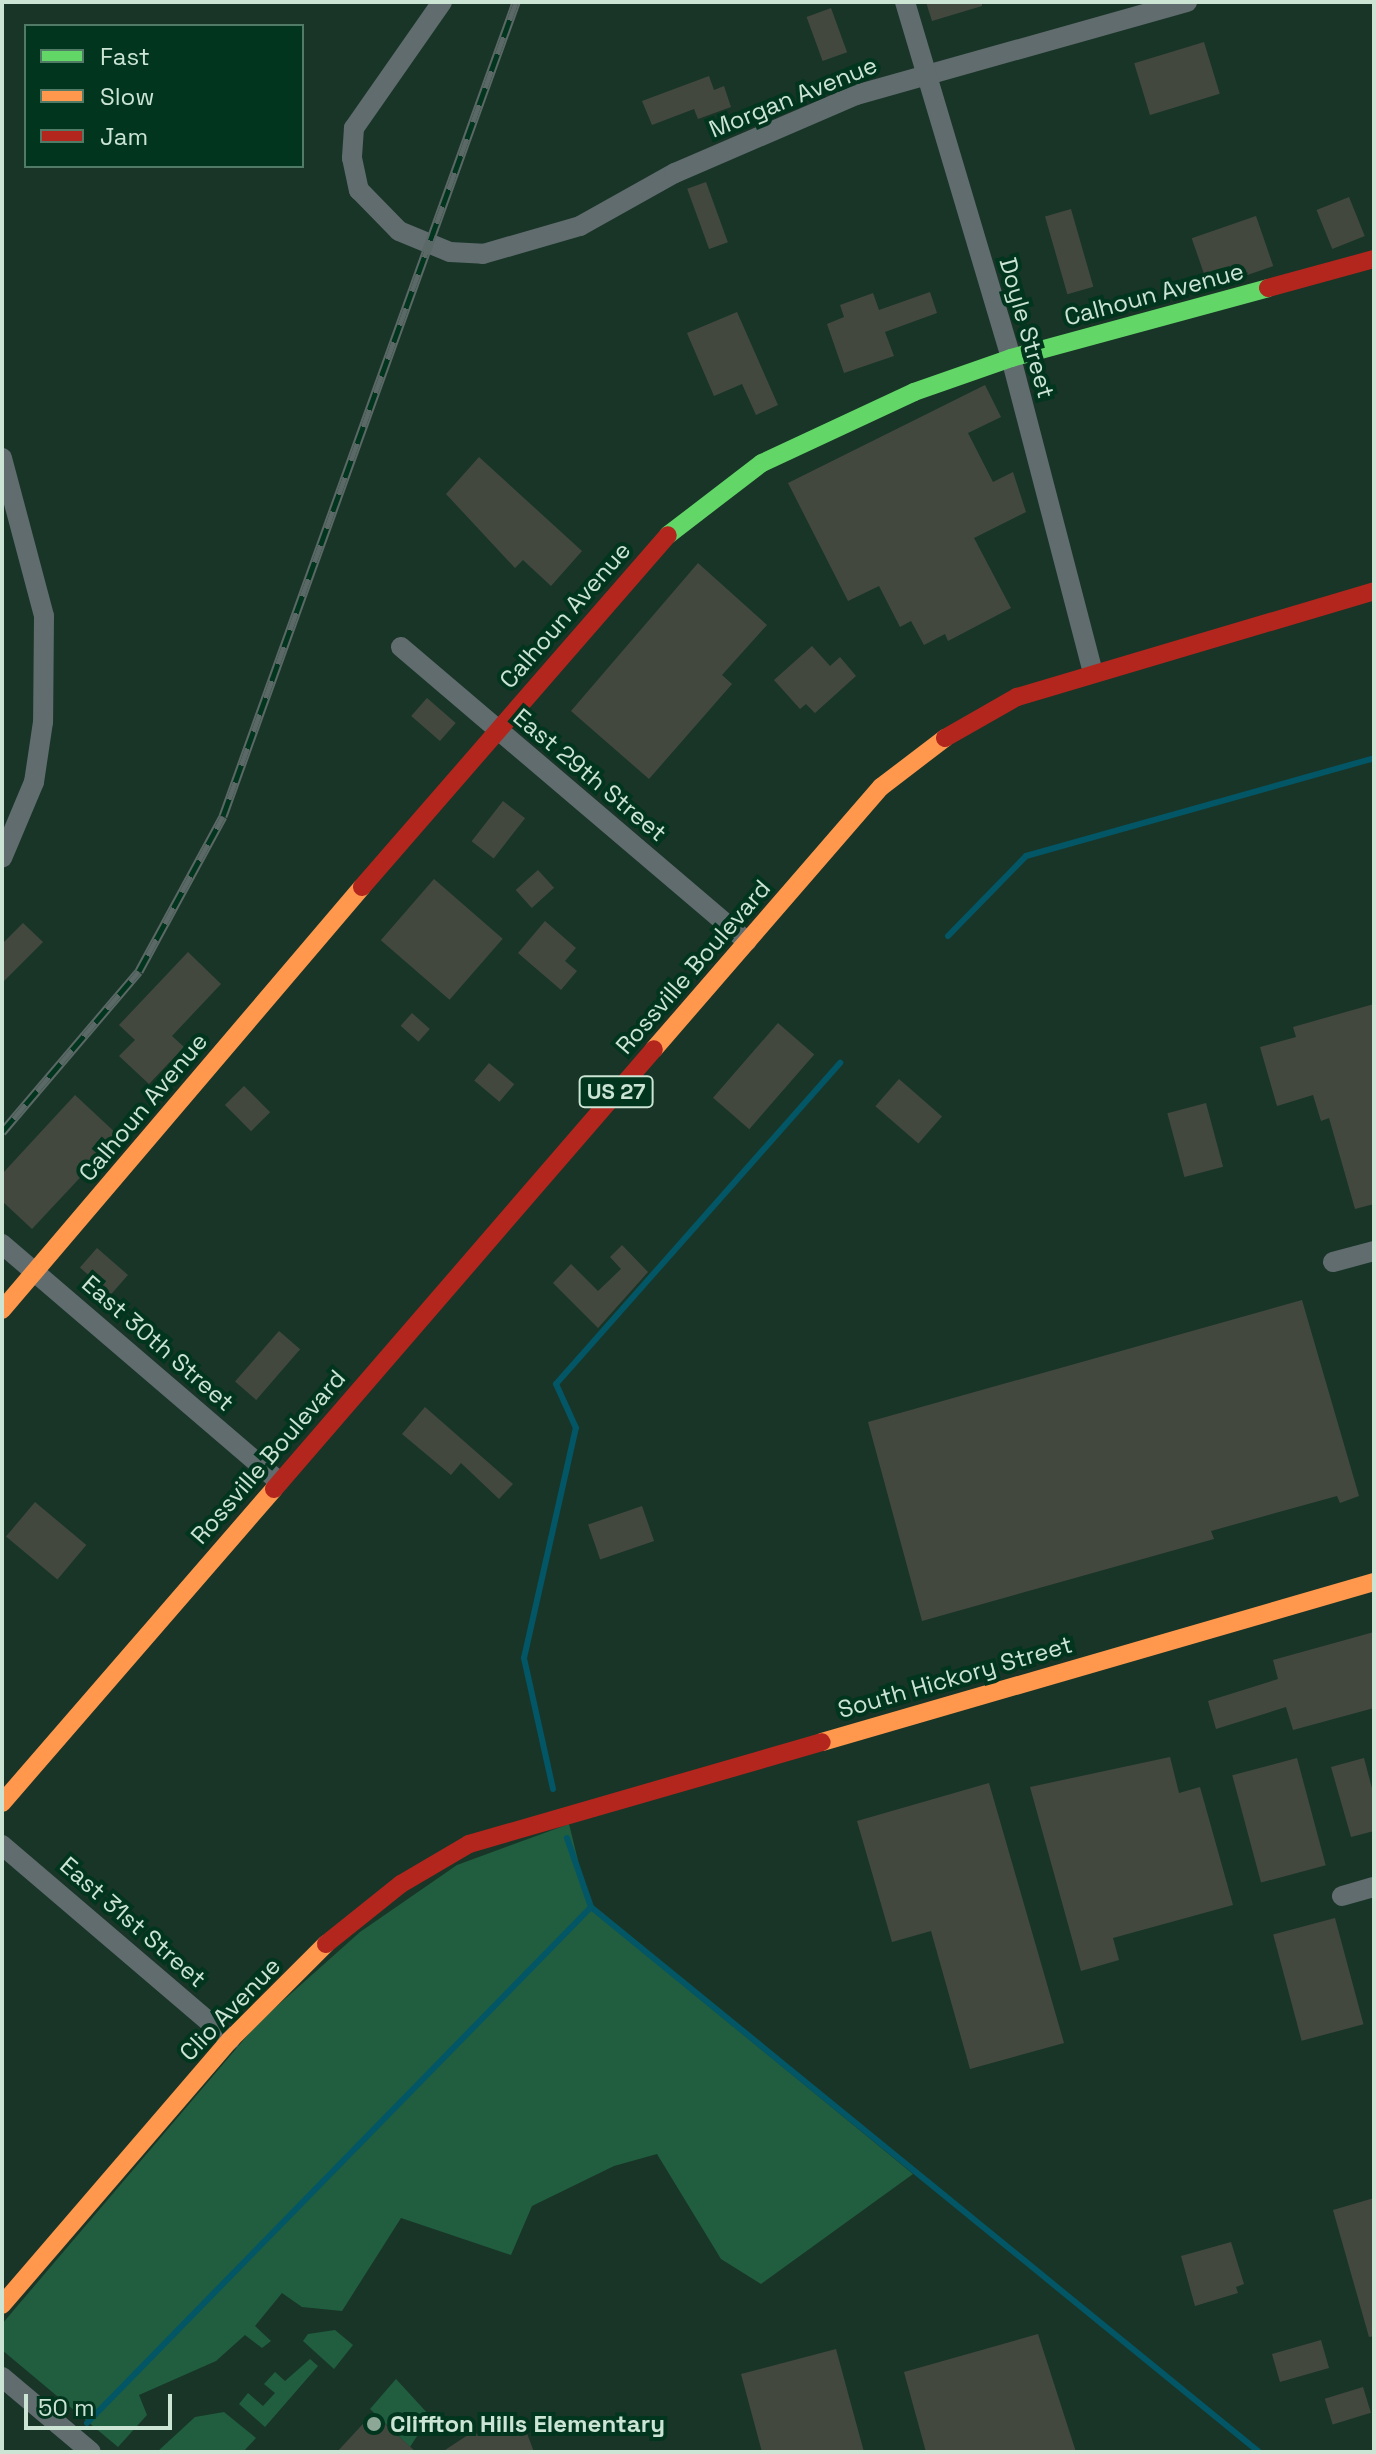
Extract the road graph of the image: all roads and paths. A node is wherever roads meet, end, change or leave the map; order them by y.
1 (442, 2) edge
2 (905, 2) edge
3 (1187, 2) edge
4 (926, 76) junction
5 (1374, 259) edge
6 (1011, 358) junction
7 (2, 458) edge
8 (1374, 591) edge
9 (401, 647) dead end
10 (1092, 670) junction
11 (496, 729) junction
12 (2, 858) edge
13 (747, 941) junction
14 (2, 1244) edge
15 (1374, 1251) edge
16 (1333, 1262) dead end
17 (35, 1272) junction
18 (2, 1310) edge
19 (279, 1481) junction
20 (1374, 1582) edge
21 (2, 1803) edge
22 (548, 1817) joint
23 (2, 1845) edge
24 (1374, 1887) edge
25 (1342, 1896) dead end
26 (230, 2040) junction
27 (2, 2305) edge
28 (2, 2377) edge
29 (91, 2452) edge

1 - 4 street, Morgan Avenue
2 - 4 street, Doyle Street
3 - 4 street, Morgan Avenue
4 - 6 street, Doyle Street
5 - 6 main road, Calhoun Avenue
6 - 10 street, Doyle Street
6 - 11 main road, Calhoun Avenue
7 - 12 street
8 - 10 main road, Rossville Boulevard / US 27
9 - 11 street, East 29th Street
10 - 13 main road, Rossville Boulevard / US 27
11 - 13 street, East 29th Street
11 - 17 main road, Calhoun Avenue
13 - 19 main road, Rossville Boulevard / US 27
14 - 17 street, East 30th Street
15 - 16 street
17 - 18 main road, Calhoun Avenue
17 - 19 street, East 30th Street
19 - 21 main road, Rossville Boulevard / US 27
20 - 22 main road, South Hickory Street
22 - 26 main road, Clio Avenue
23 - 26 street, East 31st Street
24 - 25 street
26 - 27 main road, Clio Avenue
28 - 29 street

